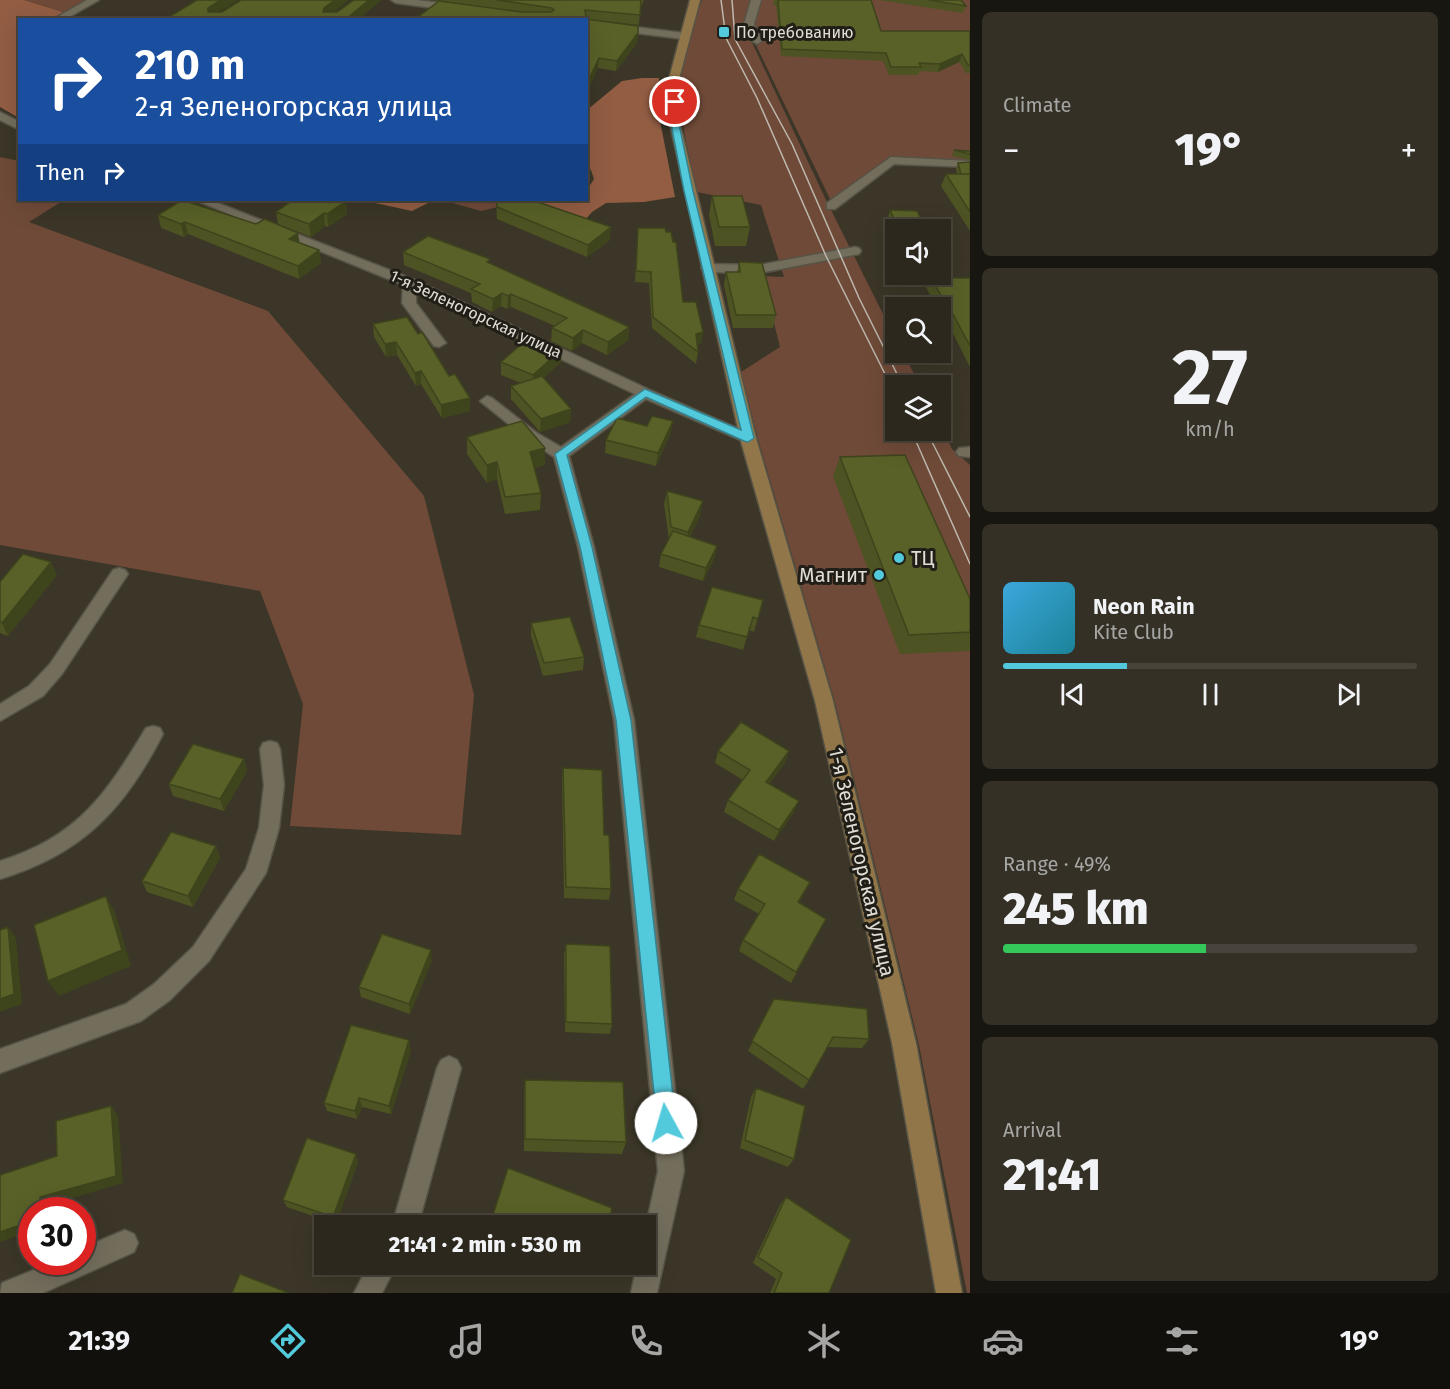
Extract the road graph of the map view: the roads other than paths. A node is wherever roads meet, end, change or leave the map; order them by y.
1 (94, 0) edge
2 (396, 0) edge
3 (695, 0) edge
4 (756, 0) edge
5 (463, 15) edge
6 (60, 18) edge
7 (588, 24) edge
8 (684, 36) junction
9 (757, 41) dead end
10 (0, 115) edge
11 (18, 126) edge
12 (970, 164) edge
13 (204, 201) edge
14 (831, 206) dead end
15 (855, 250) dead end
16 (707, 268) junction
17 (410, 283) junction
18 (439, 343) dead end
19 (645, 393) junction
20 (487, 401) dead end
21 (748, 438) junction
22 (561, 454) junction
23 (119, 574) dead end
24 (0, 713) edge
25 (153, 734) dead end
26 (270, 749) dead end
27 (0, 870) edge
28 (0, 1061) edge
29 (449, 1068) dead end
30 (408, 1215) edge
31 (125, 1243) dead end
32 (378, 1275) edge
33 (12, 1293) edge
34 (367, 1293) edge
35 (644, 1293) edge
36 (949, 1293) edge

1 - 6 street
2 - 5 street
3 - 8 main road, 1-я Зеленогорская улица
4 - 9 street
7 - 8 street
8 - 16 main road, 1-я Зеленогорская улица
10 - 11 street
12 - 14 street
13 - 17 street, 1-я Зеленогорская улица
15 - 16 street
16 - 21 main road, 1-я Зеленогорская улица
17 - 18 street
17 - 19 street, 1-я Зеленогорская улица
19 - 21 street, 1-я Зеленогорская улица
19 - 22 street
20 - 22 street
21 - 36 main road, 1-я Зеленогорская улица
22 - 35 street
23 - 24 street
25 - 27 street
26 - 28 street
29 - 30 street
31 - 33 street
32 - 34 street

